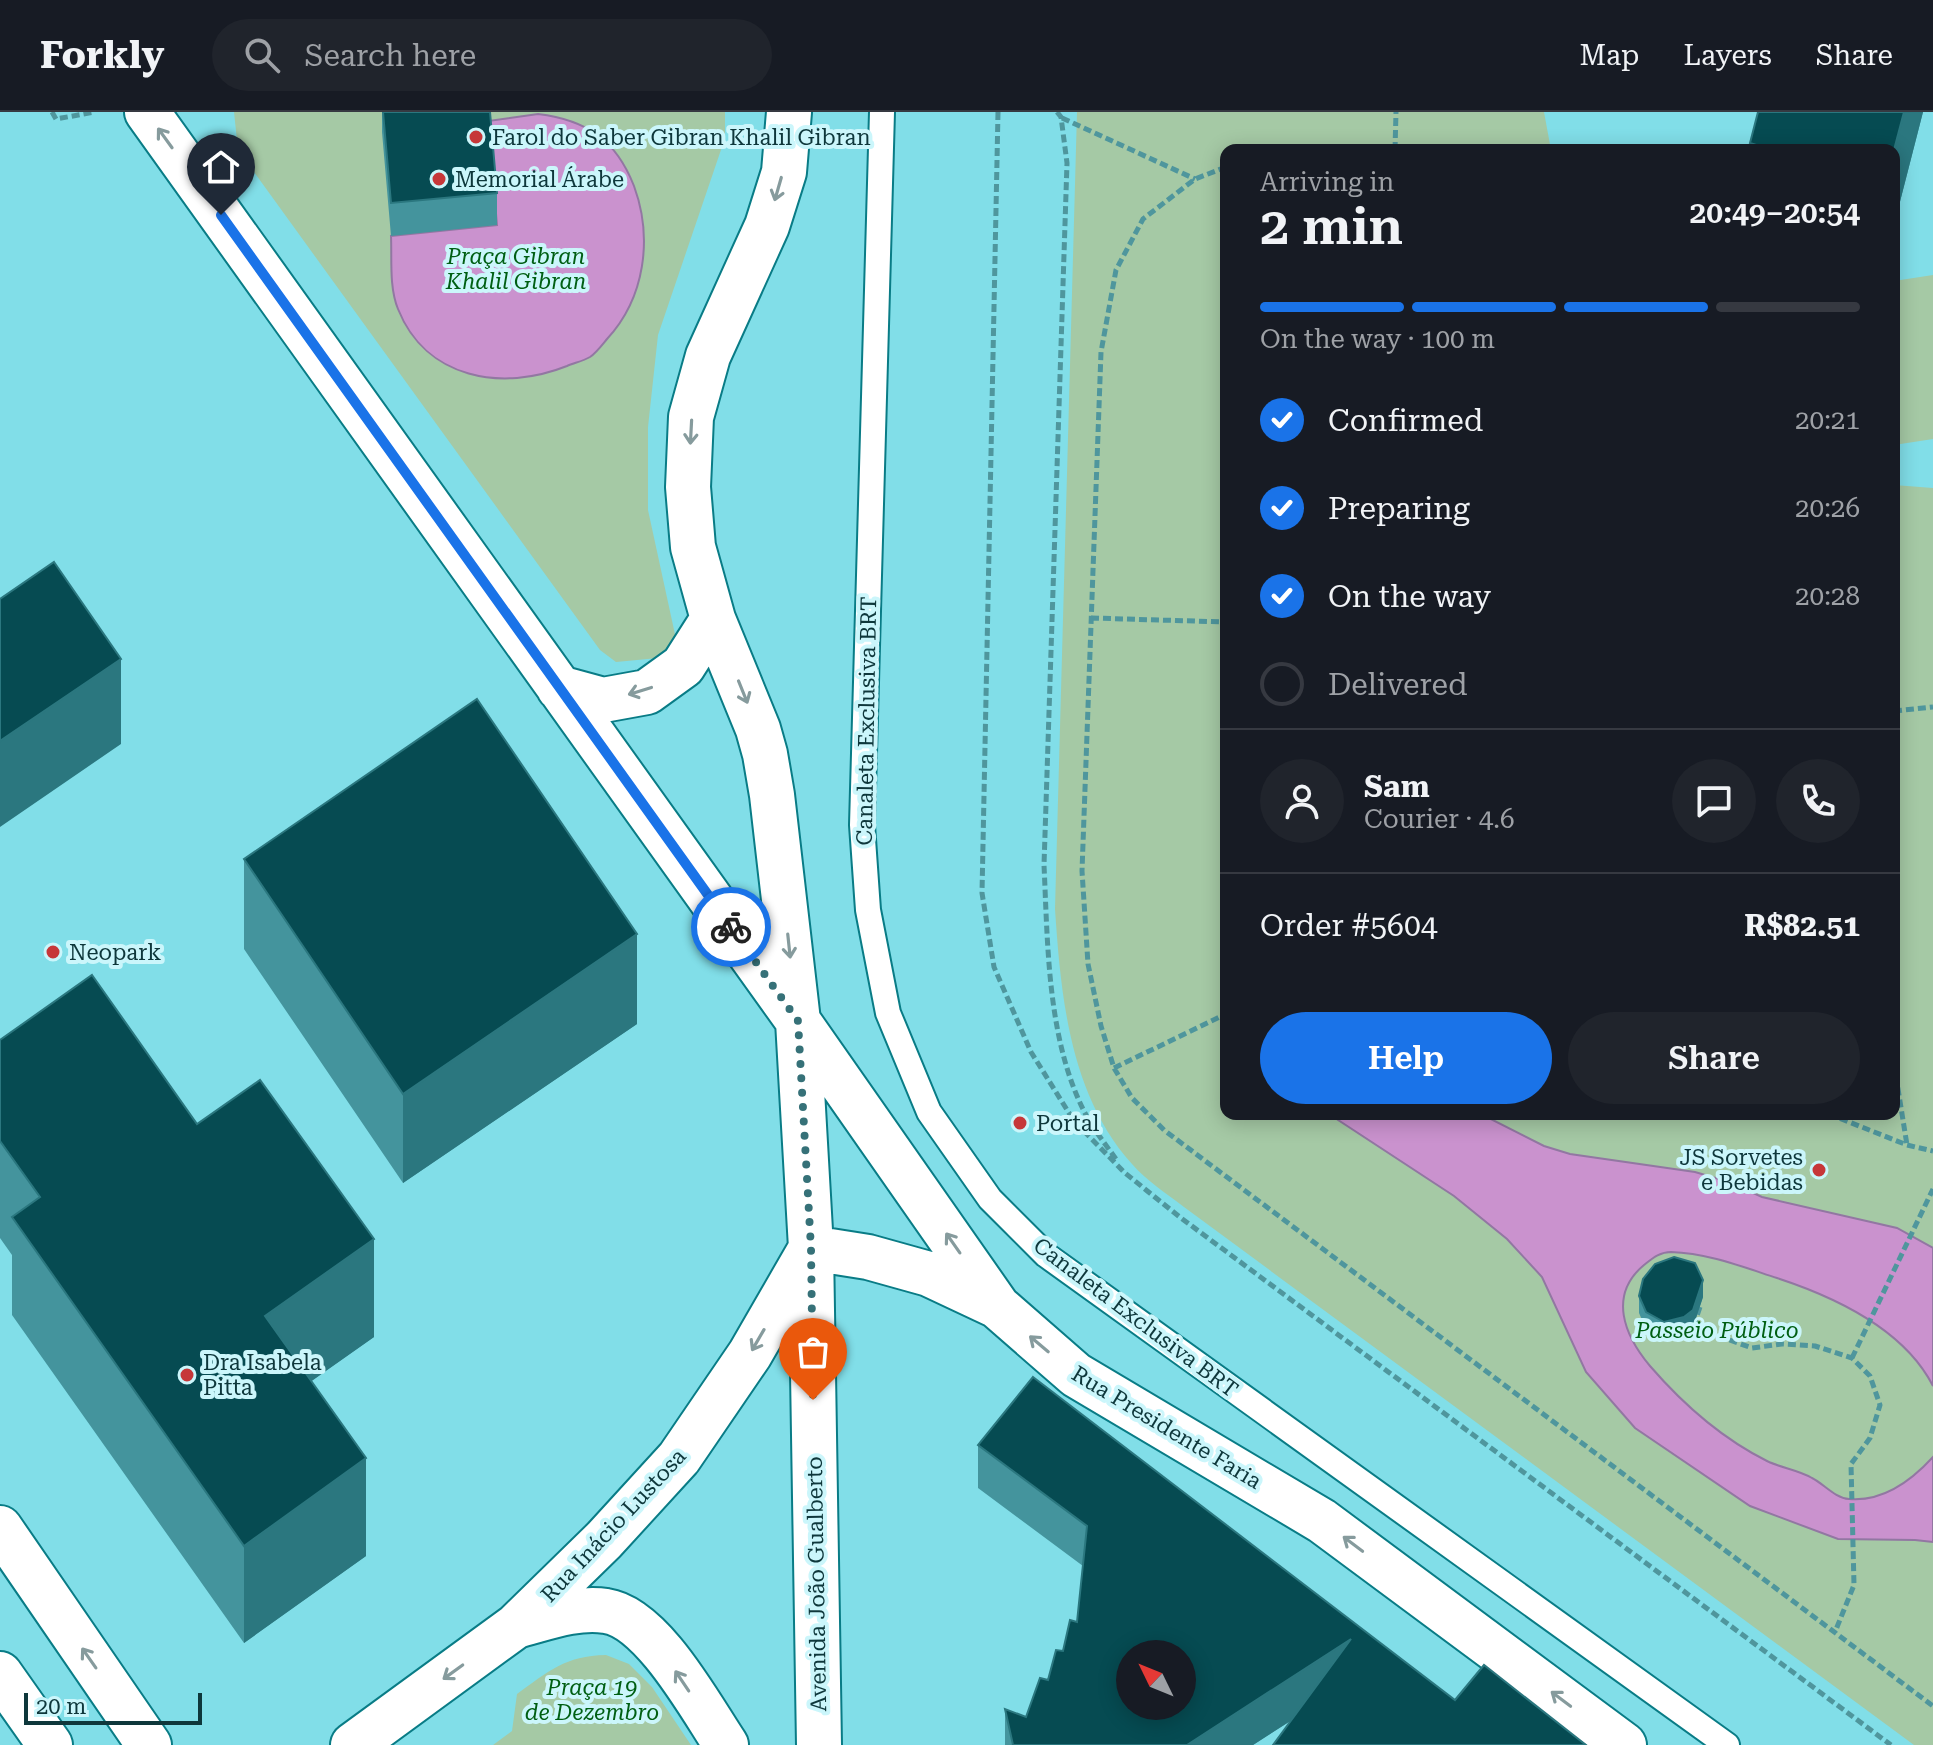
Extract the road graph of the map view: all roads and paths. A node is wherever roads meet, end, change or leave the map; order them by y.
1 (52, 112) edge
2 (97, 112) edge
3 (147, 112) edge
4 (789, 112) edge
5 (882, 112) edge
6 (998, 112) edge
7 (1396, 112) edge
8 (1059, 115) edge
9 (1395, 144) edge
10 (1220, 169) edge
11 (1195, 179) junction
12 (1091, 618) junction
13 (713, 619) junction
14 (1220, 622) edge
15 (559, 688) junction
16 (1933, 707) edge
17 (1900, 710) edge
18 (1220, 1017) edge
19 (798, 1021) junction
20 (1114, 1068) junction
21 (1900, 1101) edge
22 (1844, 1120) edge
23 (1907, 1145) junction
24 (1933, 1151) edge
25 (1125, 1173) junction
26 (1933, 1189) edge
27 (811, 1248) junction
28 (998, 1307) junction
29 (1700, 1307) edge
30 (1852, 1358) junction
31 (0, 1528) edge
32 (516, 1626) junction
33 (1835, 1632) junction
34 (0, 1674) edge
35 (1933, 1706) edge
36 (50, 1745) edge
37 (149, 1745) edge
38 (353, 1745) edge
39 (726, 1745) edge
40 (819, 1745) edge
41 (1624, 1745) edge
42 (1727, 1745) edge
43 (1891, 1745) edge

1 - 2 path
15 -> 3 street, Rua Presidente Faria
4 -> 13 street, Avenida João Gualberto
5 - 42 lane, Canaleta Exclusiva BRT
6 - 25 path
7 - 9 path
8 - 11 path
8 - 25 path
10 - 11 path
11 - 12 path
12 - 14 path
12 - 20 path
13 -> 15 street
13 -> 19 street, Avenida João Gualberto
15 - 19 street, Rua Presidente Faria
16 - 17 path
18 - 20 path
19 - 27 street, Avenida João Gualberto
28 -> 19 street, Rua Presidente Faria
20 - 33 path
21 - 23 path
22 - 23 path
23 - 24 path
25 - 43 path
26 - 30 path
27 - 28 street
27 -> 32 street, Rua Inácio Lustosa
27 - 40 street, Avenida João Gualberto
41 -> 28 street, Rua Presidente Faria
29 - 30 path
30 - 33 path
37 -> 31 street
32 -> 38 street, Rua Inácio Lustosa
39 -> 32 street
33 - 35 path
34 - 36 street

